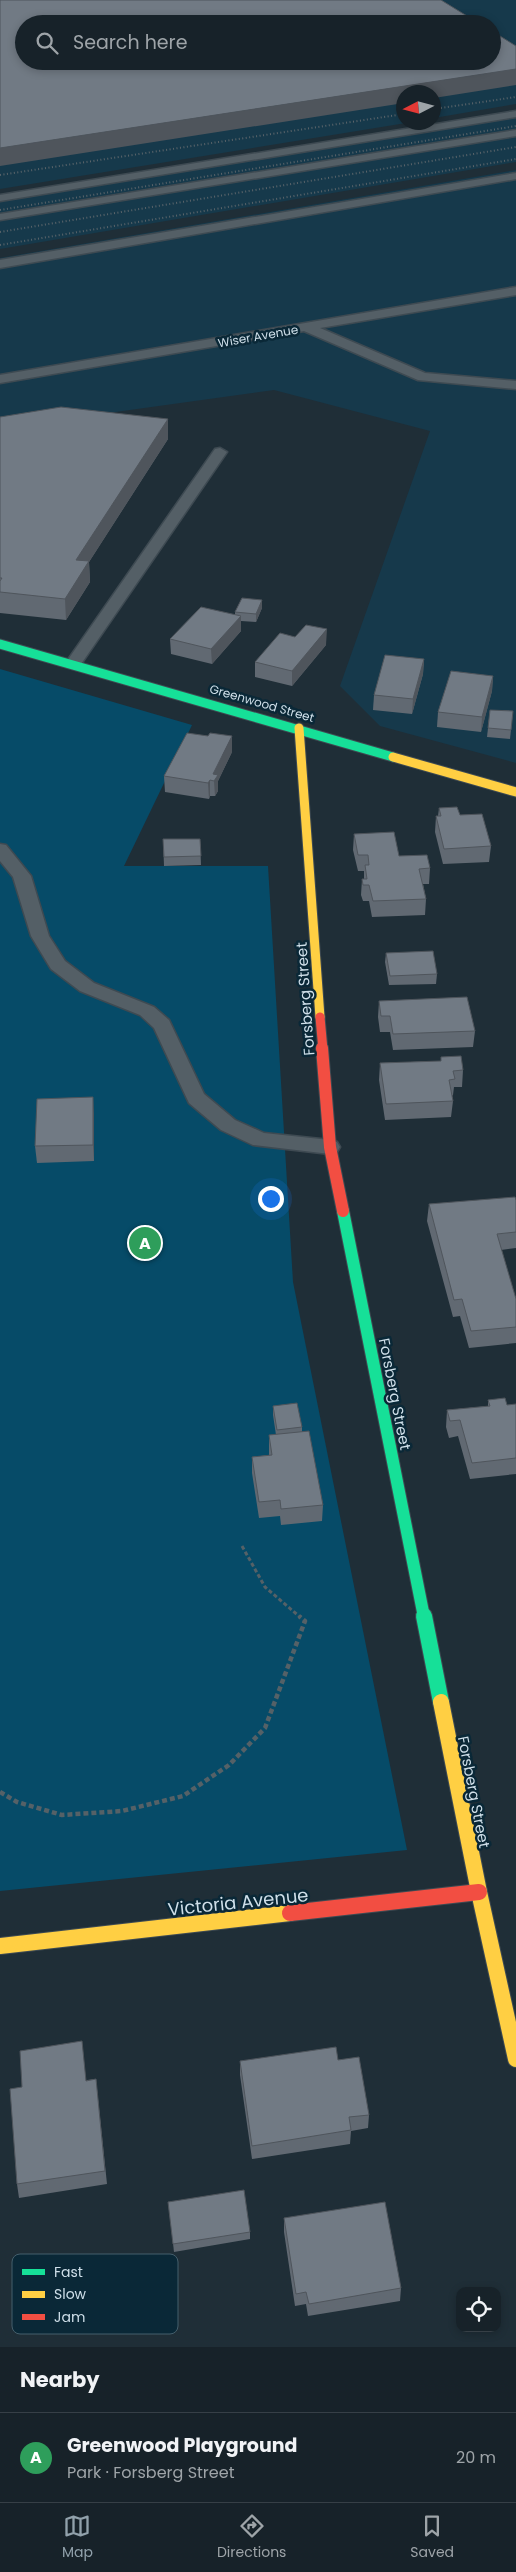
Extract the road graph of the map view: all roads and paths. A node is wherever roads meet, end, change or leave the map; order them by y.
1 (516, 107) edge
2 (516, 114) edge
3 (441, 119) edge
4 (396, 125) edge
5 (516, 133) edge
6 (165, 159) dead end
7 (516, 176) edge
8 (500, 178) junction
9 (516, 190) edge
10 (0, 198) edge
11 (0, 217) edge
12 (0, 264) edge
13 (516, 291) edge
14 (305, 327) junction
15 (0, 379) edge
16 (516, 385) edge
17 (220, 452) dead end
18 (0, 644) edge
19 (73, 664) junction
20 (300, 728) junction
21 (516, 792) edge
22 (0, 849) edge
23 (330, 1146) junction
24 (242, 1546) dead end
25 (0, 1792) edge
26 (479, 1892) junction
27 (0, 1946) edge
28 (516, 2059) edge

1 - 3 lane
2 - 10 lane
4 - 6 lane
5 - 11 lane
7 - 8 lane
8 - 9 lane
8 - 12 lane
13 - 14 lane, Wiser Avenue
14 - 15 lane, Wiser Avenue
14 - 16 lane
17 - 19 lane
18 - 19 street, Greenwood Street
19 - 20 street, Greenwood Street
20 - 21 street, Greenwood Street
20 - 23 street, Forsberg Street
22 - 23 lane
23 - 26 street, Forsberg Street
24 - 25 path
26 - 27 street, Victoria Avenue
26 - 28 street, Forsberg Street

